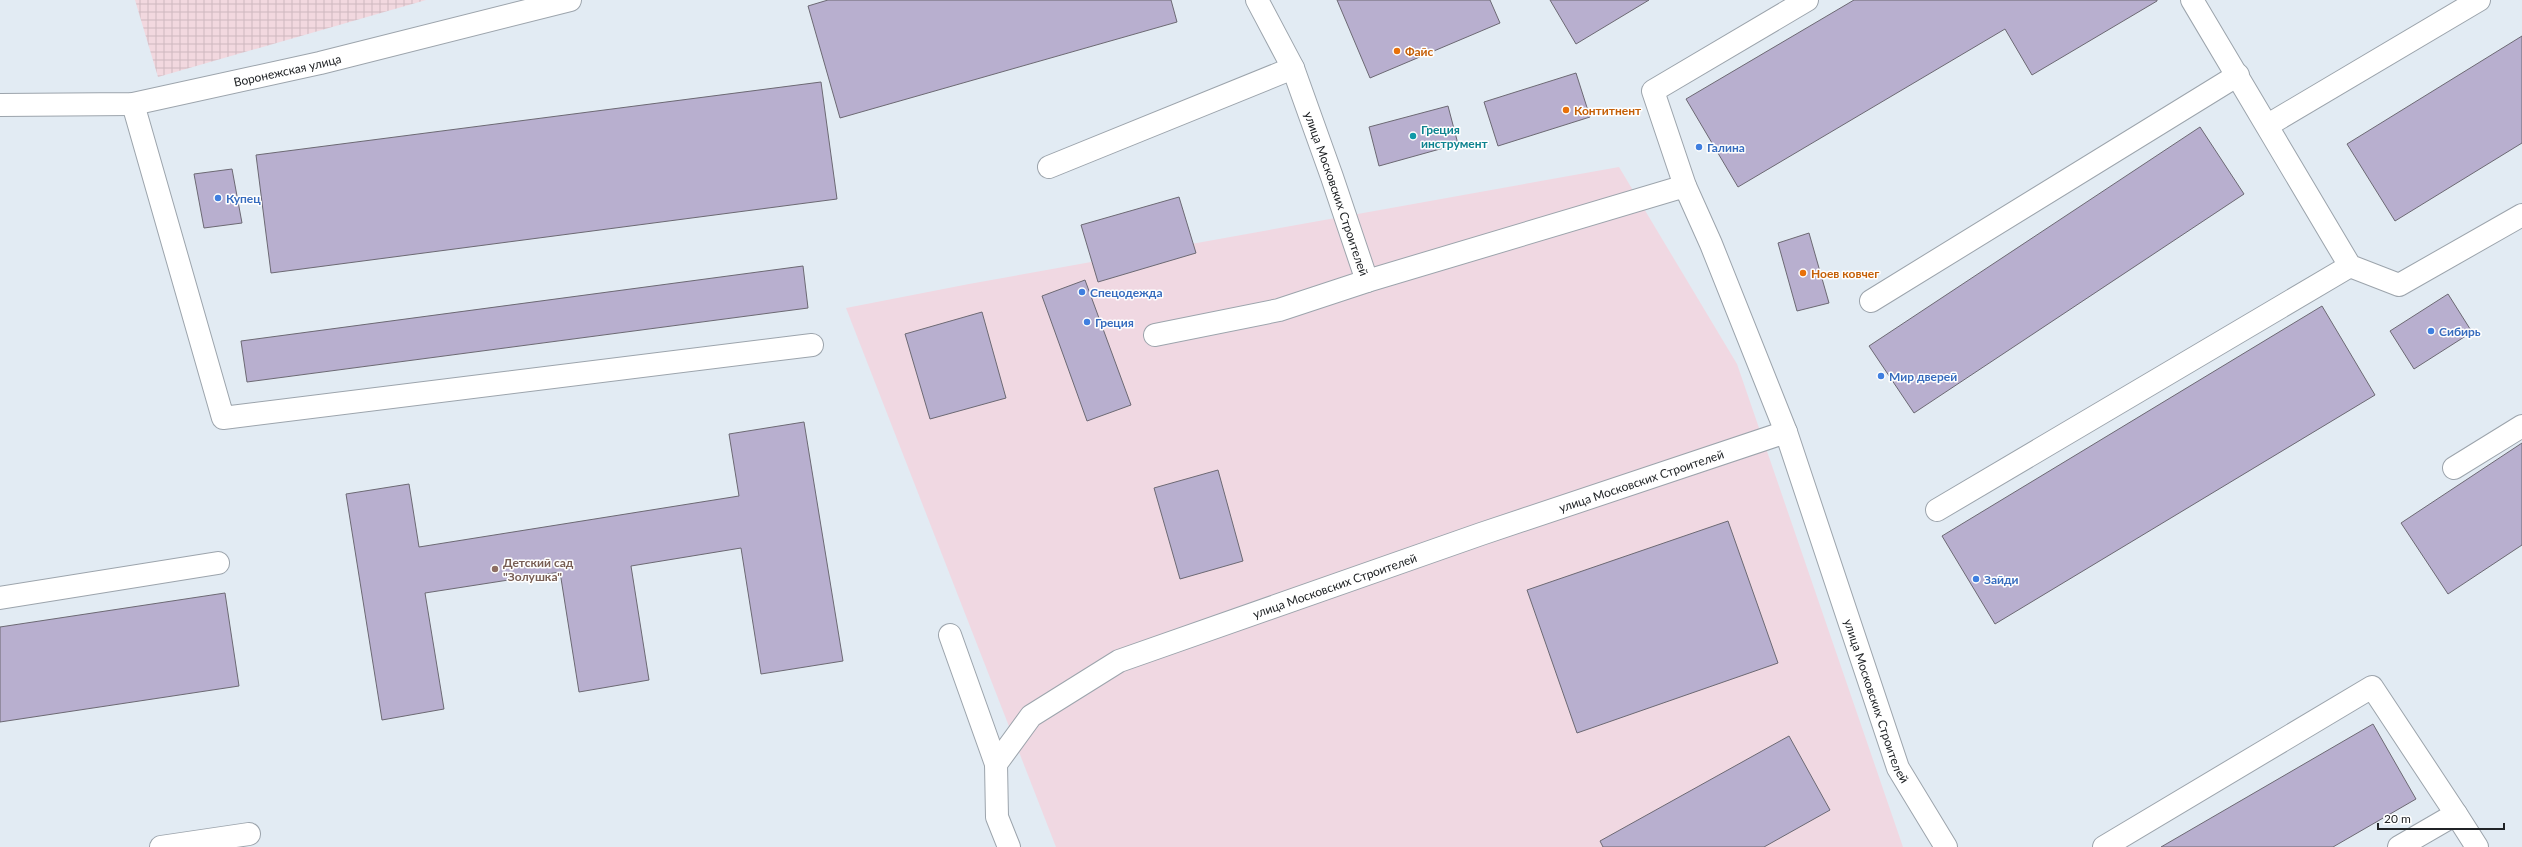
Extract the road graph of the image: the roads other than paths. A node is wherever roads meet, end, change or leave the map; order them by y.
1 (570, 0) edge
2 (1257, 0) edge
3 (1808, 0) edge
4 (2192, 0) edge
5 (2479, 0) edge
6 (1293, 68) junction
7 (2238, 75) junction
8 (0, 104) edge
9 (133, 104) junction
10 (2268, 125) junction
11 (1049, 167) dead end
12 (1685, 186) junction
13 (2522, 215) edge
14 (2350, 266) junction
15 (1367, 281) junction
16 (1871, 301) dead end
17 (1155, 335) dead end
18 (812, 345) dead end
19 (2522, 426) edge
20 (1786, 432) junction
21 (2454, 468) dead end
22 (1937, 510) dead end
23 (218, 563) dead end
24 (0, 598) edge
25 (950, 634) dead end
26 (996, 764) junction
27 (2456, 814) junction
28 (249, 834) dead end
29 (161, 847) edge
30 (1009, 847) edge
31 (1946, 847) edge
32 (2104, 847) edge
33 (2399, 847) edge
34 (2477, 847) edge

1 - 9 street, Воронежская улица
2 - 6 street, улица Московских Строителей
3 - 12 street
4 - 7 street
5 - 10 street
6 - 11 street
6 - 15 street, улица Московских Строителей
7 - 10 street
7 - 16 street
8 - 9 street, Воронежская улица
9 - 18 street
10 - 14 street
12 - 15 street, улица Московских Строителей
12 - 20 street, улица Московских Строителей
13 - 14 street
14 - 22 street
15 - 17 street
19 - 21 street
20 - 26 street, улица Московских Строителей
20 - 31 street, улица Московских Строителей
23 - 24 street
25 - 26 street
26 - 30 street
27 - 32 street
27 - 33 street
27 - 34 street
28 - 29 street

